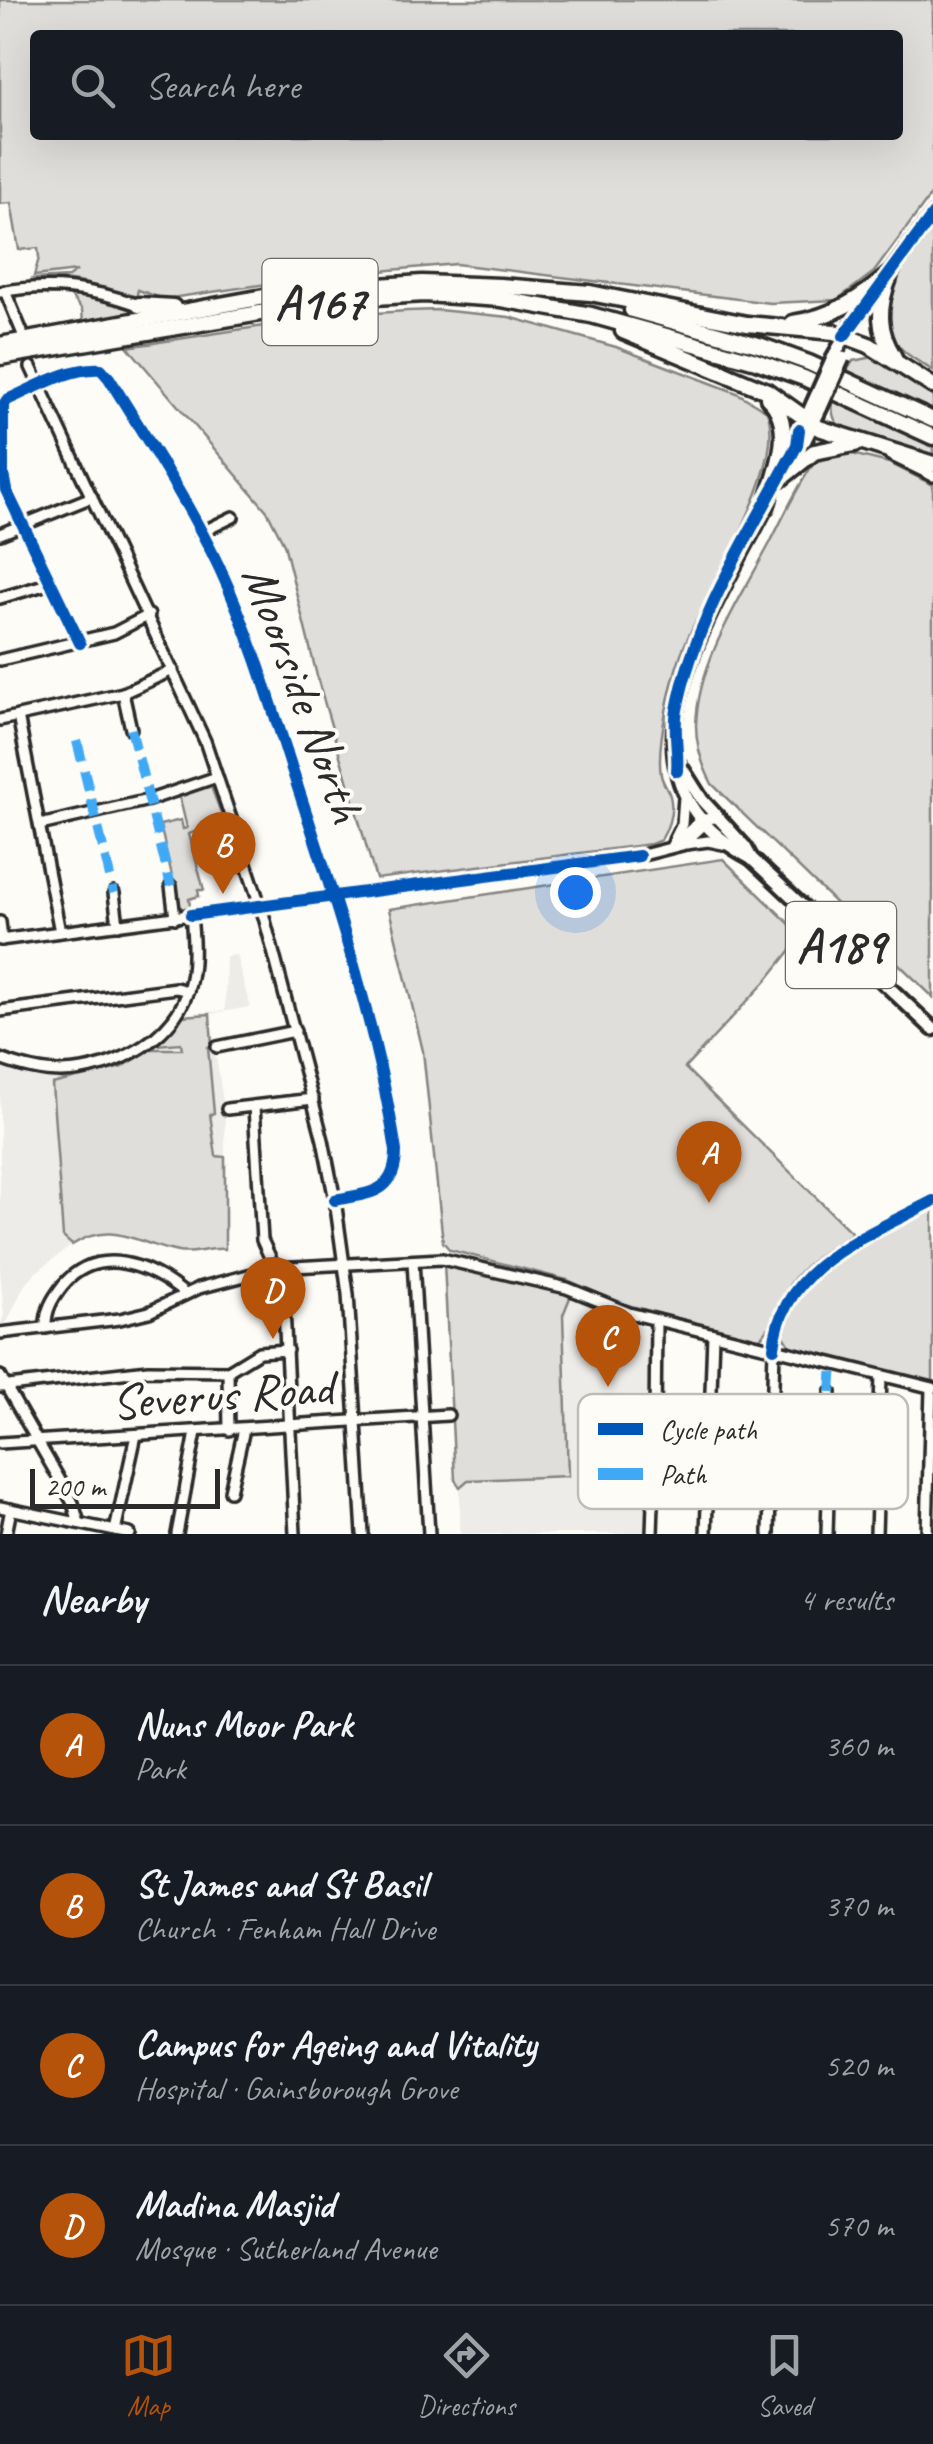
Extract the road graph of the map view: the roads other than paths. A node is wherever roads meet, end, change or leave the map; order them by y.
1 (933, 215) edge
2 (890, 274) junction
3 (2, 291) edge
4 (548, 298) junction
5 (139, 304) joint
6 (199, 308) junction
7 (747, 324) junction
8 (22, 332) dead end
9 (849, 338) junction
10 (0, 344) edge
11 (0, 357) edge
12 (897, 362) junction
13 (31, 367) dead end
14 (748, 382) junction
15 (39, 386) junction
16 (933, 386) edge
17 (933, 420) edge
18 (809, 422) junction
19 (933, 437) edge
20 (861, 443) junction
21 (878, 448) junction
22 (933, 464) edge
23 (933, 476) edge
24 (779, 480) junction
25 (92, 497) junction
26 (766, 506) junction
27 (233, 516) dead end
28 (23, 526) junction
29 (200, 533) junction
30 (0, 534) edge
31 (51, 583) junction
32 (0, 598) edge
33 (149, 615) junction
34 (80, 642) junction
35 (0, 660) edge
36 (174, 670) junction
37 (122, 693) junction
38 (18, 716) junction
39 (0, 720) edge
40 (132, 729) dead end
41 (679, 764) junction
42 (217, 778) junction
43 (684, 796) junction
44 (707, 821) junction
45 (40, 825) junction
46 (682, 845) junction
47 (728, 845) junction
48 (668, 848) junction
49 (751, 858) junction
50 (171, 886) dead end
51 (114, 893) dead end
52 (334, 898) junction
53 (261, 906) junction
54 (191, 916) junction
55 (175, 918) junction
56 (0, 922) edge
57 (118, 925) junction
58 (60, 932) junction
59 (1, 940) edge
60 (188, 991) junction
61 (0, 1011) edge
62 (933, 1028) edge
63 (296, 1031) junction
64 (217, 1046) dead end
65 (0, 1059) edge
66 (313, 1100) junction
67 (254, 1106) junction
68 (227, 1109) dead end
69 (335, 1200) junction
70 (933, 1201) edge
71 (413, 1261) junction
72 (344, 1264) junction
73 (278, 1267) junction
74 (185, 1294) junction
75 (656, 1320) junction
76 (46, 1328) junction
77 (0, 1333) edge
78 (713, 1334) junction
79 (774, 1348) junction
80 (287, 1350) junction
81 (228, 1371) junction
82 (0, 1376) edge
83 (881, 1376) junction
84 (3, 1386) edge
85 (932, 1388) edge
86 (655, 1394) edge
87 (711, 1394) edge
88 (773, 1394) edge
89 (880, 1394) edge
90 (448, 1415) dead end
91 (422, 1418) junction
92 (357, 1422) junction
93 (291, 1426) junction
94 (244, 1429) junction
95 (230, 1430) junction
96 (196, 1432) junction
97 (136, 1436) junction
98 (38, 1442) junction
99 (0, 1443) edge
100 (230, 1490) dead end
101 (6, 1508) edge
102 (653, 1509) edge
103 (707, 1509) edge
104 (770, 1509) edge
105 (828, 1509) edge
106 (877, 1509) edge
107 (79, 1524) junction
108 (116, 1531) junction
109 (6, 1534) edge
110 (130, 1534) edge
111 (177, 1534) edge
112 (295, 1534) edge
113 (363, 1534) edge
114 (429, 1534) edge
115 (652, 1534) edge
116 (706, 1534) edge
117 (769, 1534) edge
118 (827, 1534) edge
119 (876, 1534) edge
120 (927, 1534) edge

1 - 2 main road, A189
2 - 7 highway
2 - 9 main road, A189
2 - 12 highway
3 - 5 street
3 - 8 street
4 - 6 highway, A167
4 - 7 highway
4 - 11 highway, A167
4 - 14 highway
4 - 17 highway, A167
4 - 19 highway, A167
5 - 6 highway
6 - 10 highway, A167
7 - 9 highway
9 - 12 highway
9 - 18 main road, A189, bridge
12 - 16 highway
13 - 15 street
14 - 18 highway
14 - 26 highway
15 - 25 street
15 - 28 street
15 - 29 street, Moorside North
18 - 20 highway
18 - 24 main road, A189
20 - 21 highway
20 - 24 highway
21 - 22 highway
21 - 23 street
24 - 26 main road, A189
25 - 28 street
25 - 33 street
26 - 41 main road, A189
27 - 29 street
28 - 30 street
28 - 31 street
29 - 52 street, Moorside North
31 - 32 street
31 - 34 street
33 - 34 street
33 - 36 street
34 - 35 street
36 - 37 street
36 - 42 street
37 - 38 street
37 - 40 street
38 - 39 street
38 - 45 street
41 - 43 main road, A189
41 - 44 main road, A189
42 - 45 street
42 - 53 street
43 - 44 main road, A189
43 - 48 street
44 - 46 street
44 - 47 main road, A189
44 - 48 street
44 - 49 main road, A189
45 - 58 street
46 - 47 street
46 - 48 street
47 - 49 main road, A189
48 - 52 street
49 - 62 main road, A189
50 - 55 street
51 - 57 street
52 - 53 street
52 - 69 street, Moorside North
53 - 54 street
53 - 63 street
54 - 55 street
54 - 60 street
55 - 57 street
56 - 59 street
57 - 58 street
58 - 59 street
60 - 61 street
60 - 65 street
63 - 64 street
63 - 66 street
66 - 67 street
66 - 69 street
67 - 68 street
67 - 73 street
69 - 72 street
70 - 79 street
71 - 72 street
71 - 75 street
71 - 91 street
72 - 73 street
72 - 92 street
73 - 74 street
73 - 80 street
74 - 76 street
74 - 76 street
75 - 78 street
75 - 86 street
76 - 77 street
78 - 79 street
78 - 87 street
79 - 83 street
79 - 88 street
80 - 81 street
80 - 93 street
81 - 84 street
81 - 95 street
82 - 84 street
83 - 85 street
83 - 89 street
84 - 98 street
85 - 120 street
90 - 91 street, Severus Road
91 - 92 street, Severus Road
91 - 114 street
92 - 93 street, Severus Road
92 - 113 street
93 - 94 street, Severus Road
93 - 112 street
94 - 95 street, Severus Road
94 - 100 street
95 - 96 street, Severus Road
96 - 97 street, Severus Road
96 - 111 street
97 - 98 street, Severus Road
97 - 108 street
98 - 99 street, Severus Road
98 - 107 street
101 - 107 street
101 - 109 street
102 - 115 street
103 - 116 street
104 - 117 street
105 - 118 street
106 - 119 street
107 - 108 street
108 - 110 street

